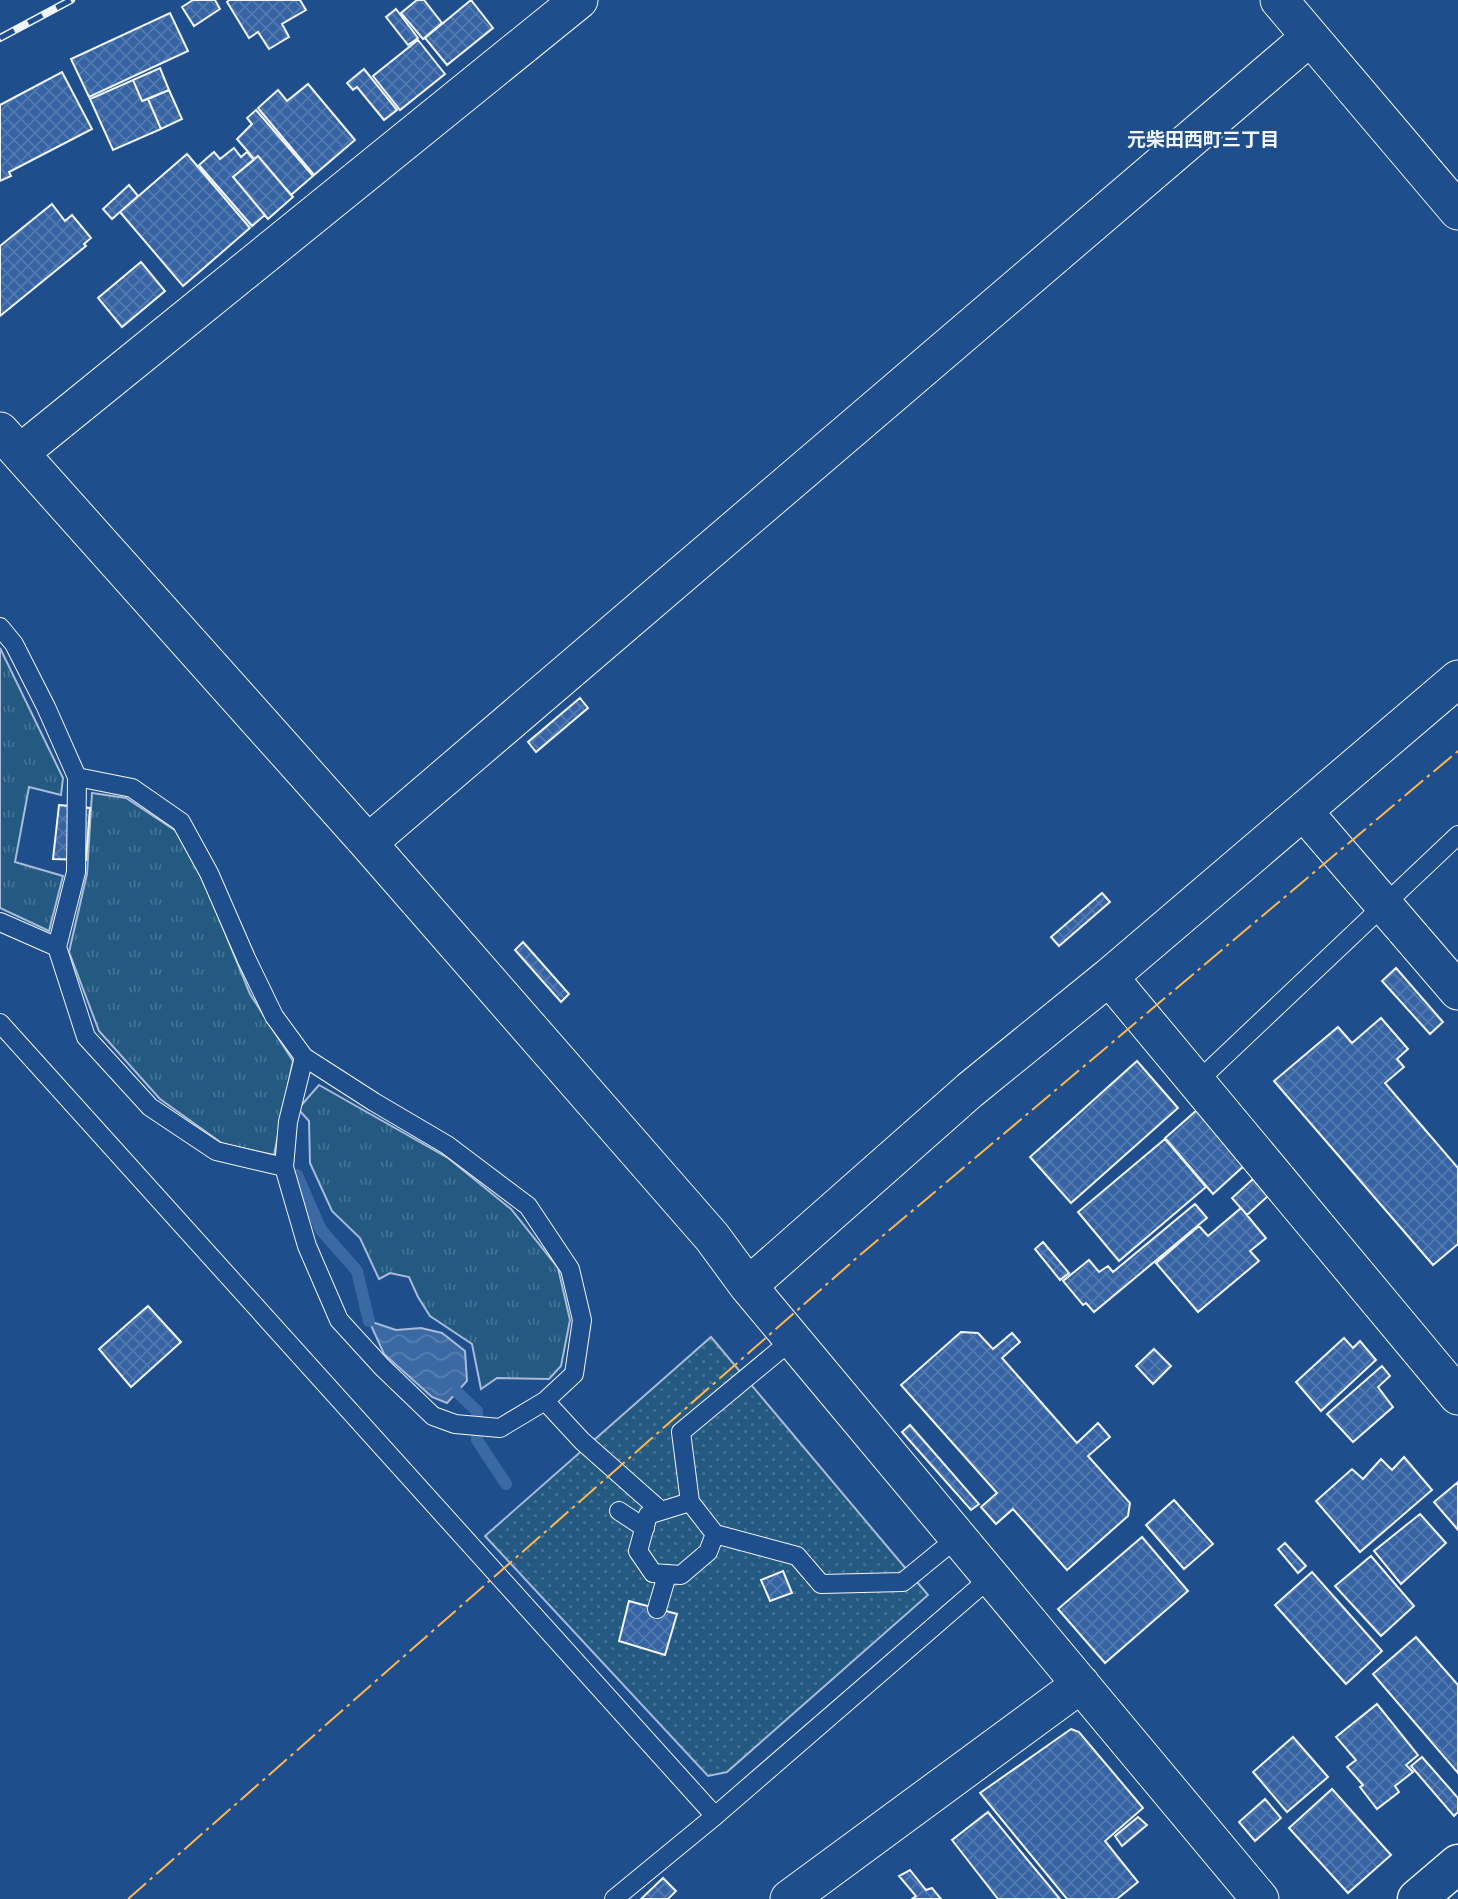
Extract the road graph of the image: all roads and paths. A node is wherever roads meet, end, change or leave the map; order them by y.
1 (579, 0) edge
2 (1279, 0) edge
3 (1310, 37) junction
4 (1458, 211) edge
5 (10, 442) edge
6 (0, 627) edge
7 (1458, 679) edge
8 (78, 777) junction
9 (1304, 811) junction
10 (1458, 835) edge
11 (368, 843) junction
12 (1385, 905) junction
13 (0, 922) edge
14 (57, 947) junction
15 (1109, 977) junction
16 (1458, 991) edge
17 (0, 1023) edge
18 (304, 1057) junction
19 (1197, 1082) junction
20 (284, 1167) junction
21 (748, 1286) junction
22 (793, 1339) junction
23 (1458, 1396) edge
24 (545, 1401) junction
25 (690, 1502) junction
26 (619, 1511) dead end
27 (661, 1511) junction
28 (645, 1528) junction
29 (715, 1534) junction
30 (958, 1538) junction
31 (667, 1574) junction
32 (991, 1577) junction
33 (657, 1609) dead end
34 (1081, 1684) junction
35 (715, 1816) junction
36 (1458, 1864) edge
37 (614, 1899) edge
38 (789, 1899) edge
39 (1260, 1899) edge
40 (1417, 1899) edge

1 - 5 street
2 - 3 street
3 - 4 street
3 - 11 street
5 - 11 street
6 - 8 lane
7 - 9 street
8 - 14 lane
8 - 18 lane
9 - 12 street
9 - 15 street
10 - 12 lane
11 - 21 street
12 - 16 street
12 - 19 lane
13 - 14 lane
14 - 20 lane
15 - 19 street
15 - 21 street
17 - 35 lane
18 - 20 lane
18 - 24 lane
19 - 23 street
20 - 24 lane
21 - 22 street
22 - 25 lane
22 - 30 street
24 - 27 lane
25 - 27 lane
25 - 29 lane
26 - 28 lane
27 - 28 lane
28 - 31 lane
29 - 30 lane
29 - 31 lane
30 - 32 street
31 - 33 lane
32 - 34 street
32 - 35 lane
34 - 38 street
34 - 39 street
35 - 37 lane
36 - 40 street

